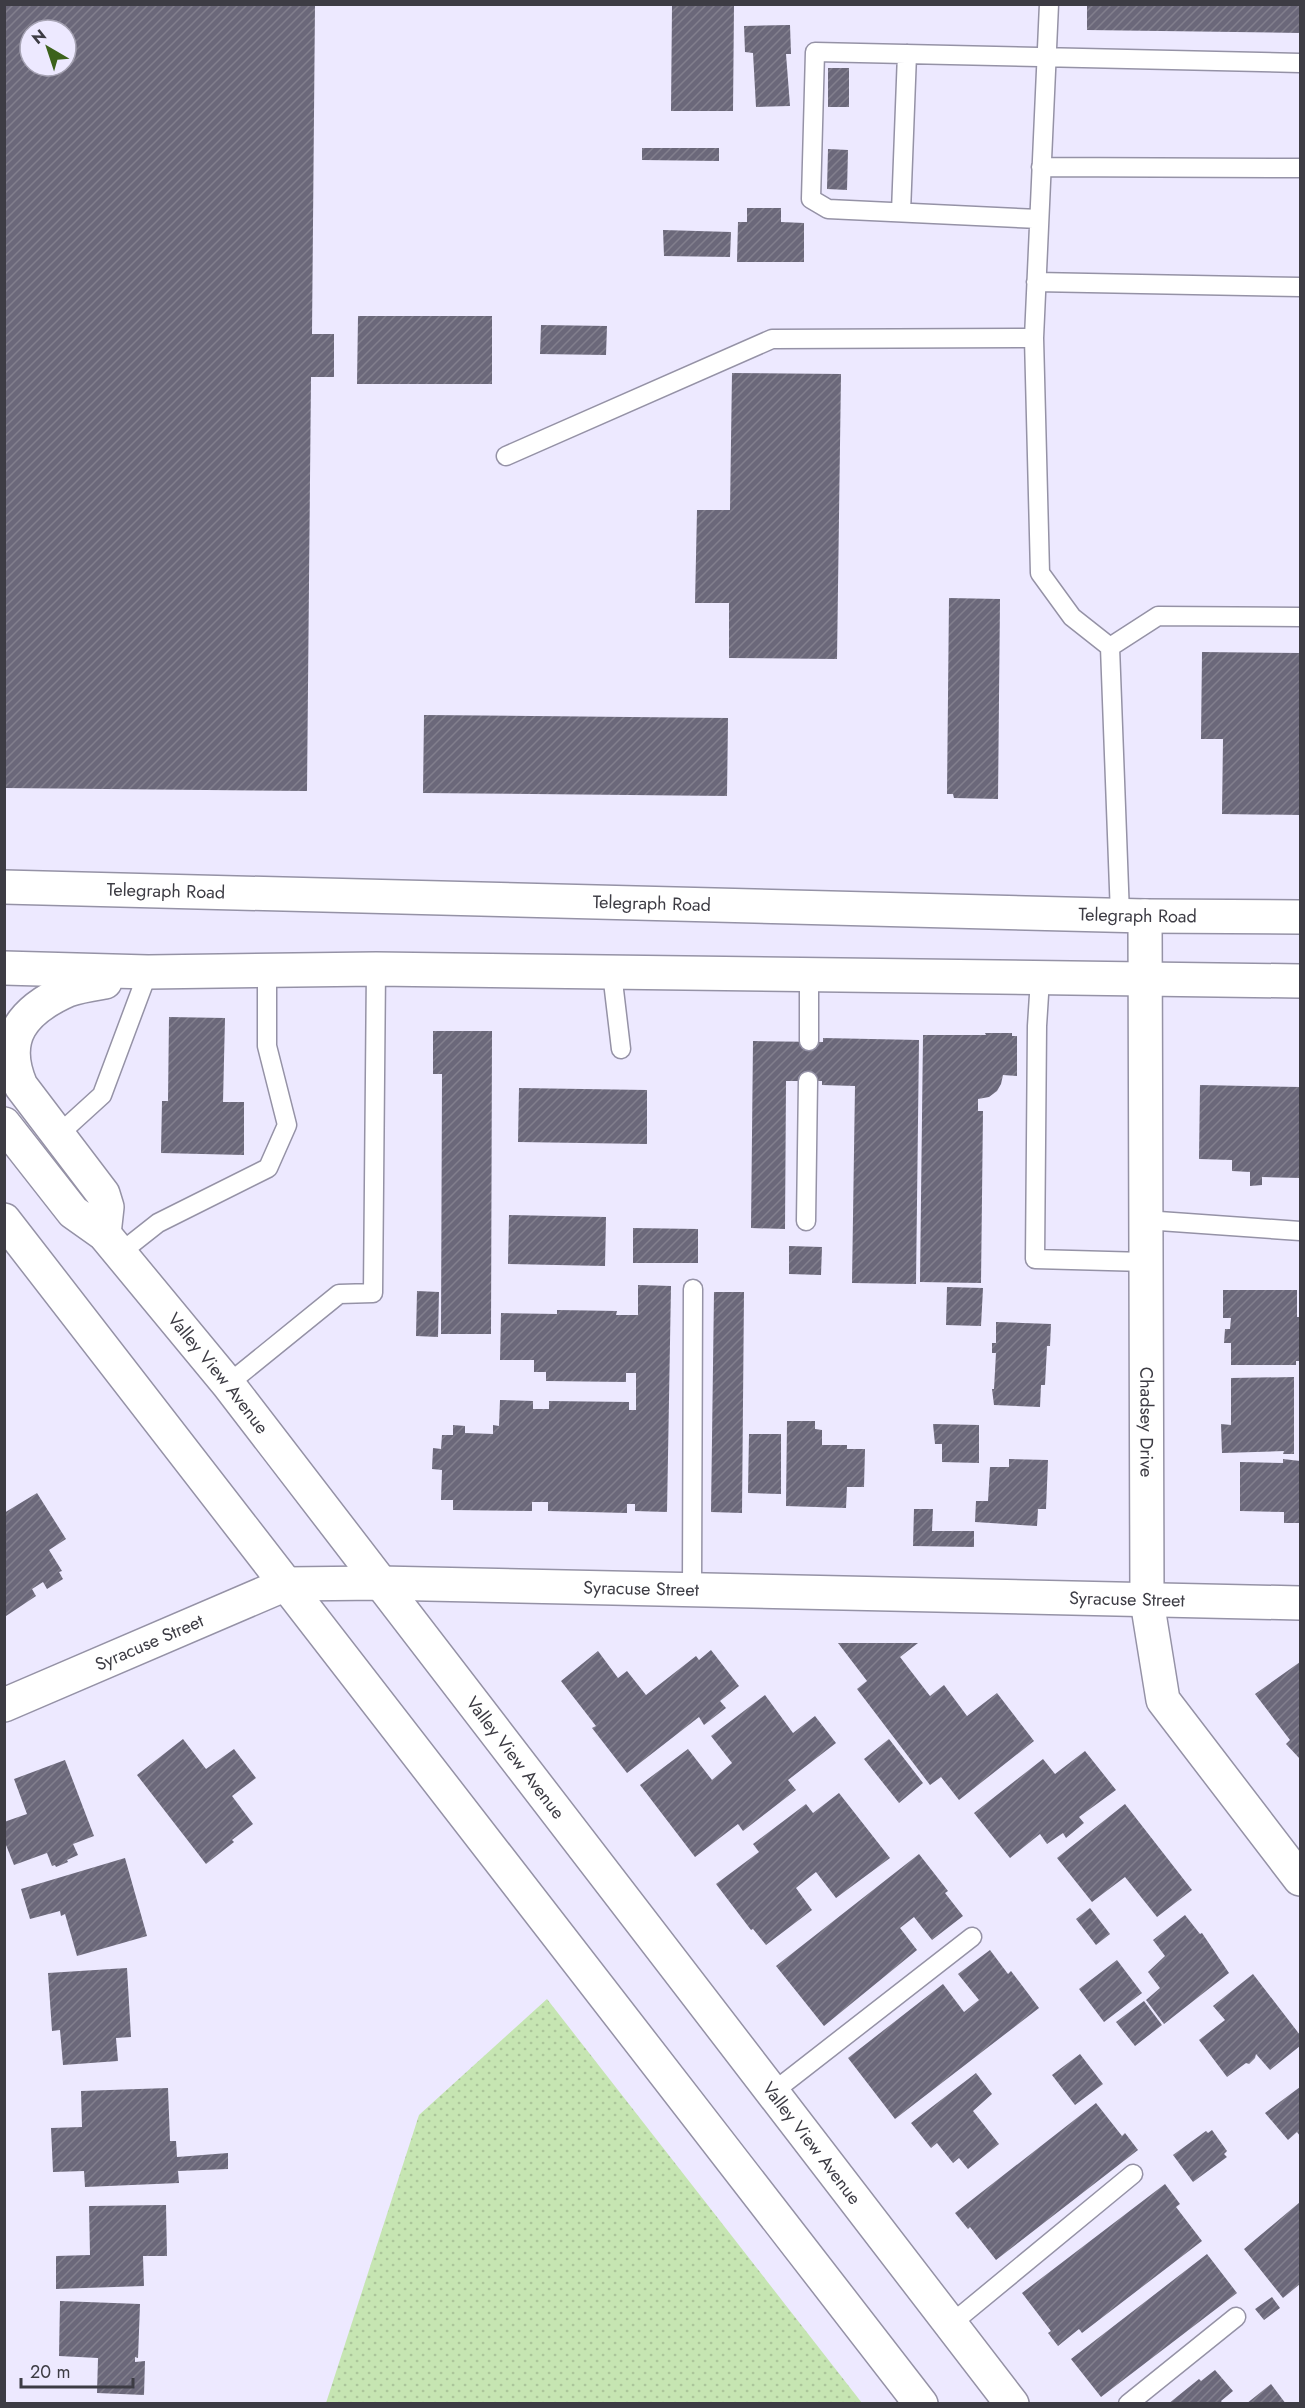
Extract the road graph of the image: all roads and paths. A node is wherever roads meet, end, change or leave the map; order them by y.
1 (1049, 4) edge
2 (907, 54) junction
3 (1046, 58) junction
4 (1300, 63) edge
5 (1041, 166) junction
6 (1300, 168) edge
7 (901, 212) junction
8 (1039, 219) junction
9 (1036, 282) junction
10 (1300, 287) edge
11 (1034, 338) junction
12 (506, 456) dead end
13 (1300, 617) edge
14 (1110, 647) junction
15 (4, 887) edge
16 (1132, 915) junction
17 (1300, 917) edge
18 (4, 968) edge
19 (376, 969) junction
20 (267, 970) junction
21 (148, 972) junction
22 (612, 973) junction
23 (810, 976) junction
24 (1040, 979) junction
25 (1144, 980) junction
26 (1300, 981) edge
27 (809, 1041) dead end
28 (621, 1049) dead end
29 (808, 1081) dead end
30 (4, 1124) edge
31 (58, 1135) junction
32 (4, 1220) edge
33 (1145, 1220) junction
34 (806, 1221) dead end
35 (1300, 1231) edge
36 (112, 1244) junction
37 (1145, 1262) junction
38 (693, 1289) dead end
39 (228, 1384) junction
40 (380, 1582) junction
41 (286, 1584) junction
42 (692, 1589) junction
43 (1147, 1601) junction
44 (1300, 1603) edge
45 (4, 1705) edge
46 (1300, 1879) edge
47 (972, 1937) dead end
48 (772, 2092) junction
49 (1133, 2174) dead end
50 (1236, 2317) dead end
51 (951, 2324) junction
52 (921, 2403) edge
53 (1012, 2403) edge
54 (1128, 2403) edge

1 - 3 lane
2 - 3 lane
2 - 7 lane
2 - 7 lane
3 - 4 lane
3 - 5 lane
5 - 6 lane
5 - 8 lane
7 - 8 lane
8 - 9 lane
9 - 10 lane
9 - 11 lane
11 - 12 lane
11 - 14 lane
13 - 14 lane
14 - 16 lane
15 - 16 main road, Telegraph Road
16 - 17 main road, Telegraph Road
16 - 25 main road, Chadsey Drive
18 - 21 main road
19 - 20 main road
19 - 22 main road
19 - 39 lane
20 - 21 main road
20 - 36 lane
21 - 31 lane
21 - 31 main road
22 - 23 main road
22 - 28 lane
23 - 24 main road
23 - 27 lane
24 - 25 main road
24 - 37 lane
25 - 26 main road
25 - 33 main road, Chadsey Drive
29 - 34 lane
30 - 36 main road, Valley View Avenue
31 - 36 main road
32 - 41 main road
33 - 35 lane
33 - 37 main road, Chadsey Drive
36 - 39 main road, Valley View Avenue
37 - 43 main road, Chadsey Drive
38 - 42 lane
39 - 40 main road, Valley View Avenue
40 - 41 main road, Syracuse Street
40 - 42 main road, Syracuse Street
40 - 48 main road, Valley View Avenue
41 - 45 main road, Syracuse Street
41 - 52 main road
42 - 43 main road, Syracuse Street
43 - 44 main road, Syracuse Street
43 - 46 main road, Chadsey Drive
47 - 48 lane
48 - 51 main road, Valley View Avenue
49 - 51 lane
50 - 54 lane
51 - 53 main road, Valley View Avenue

